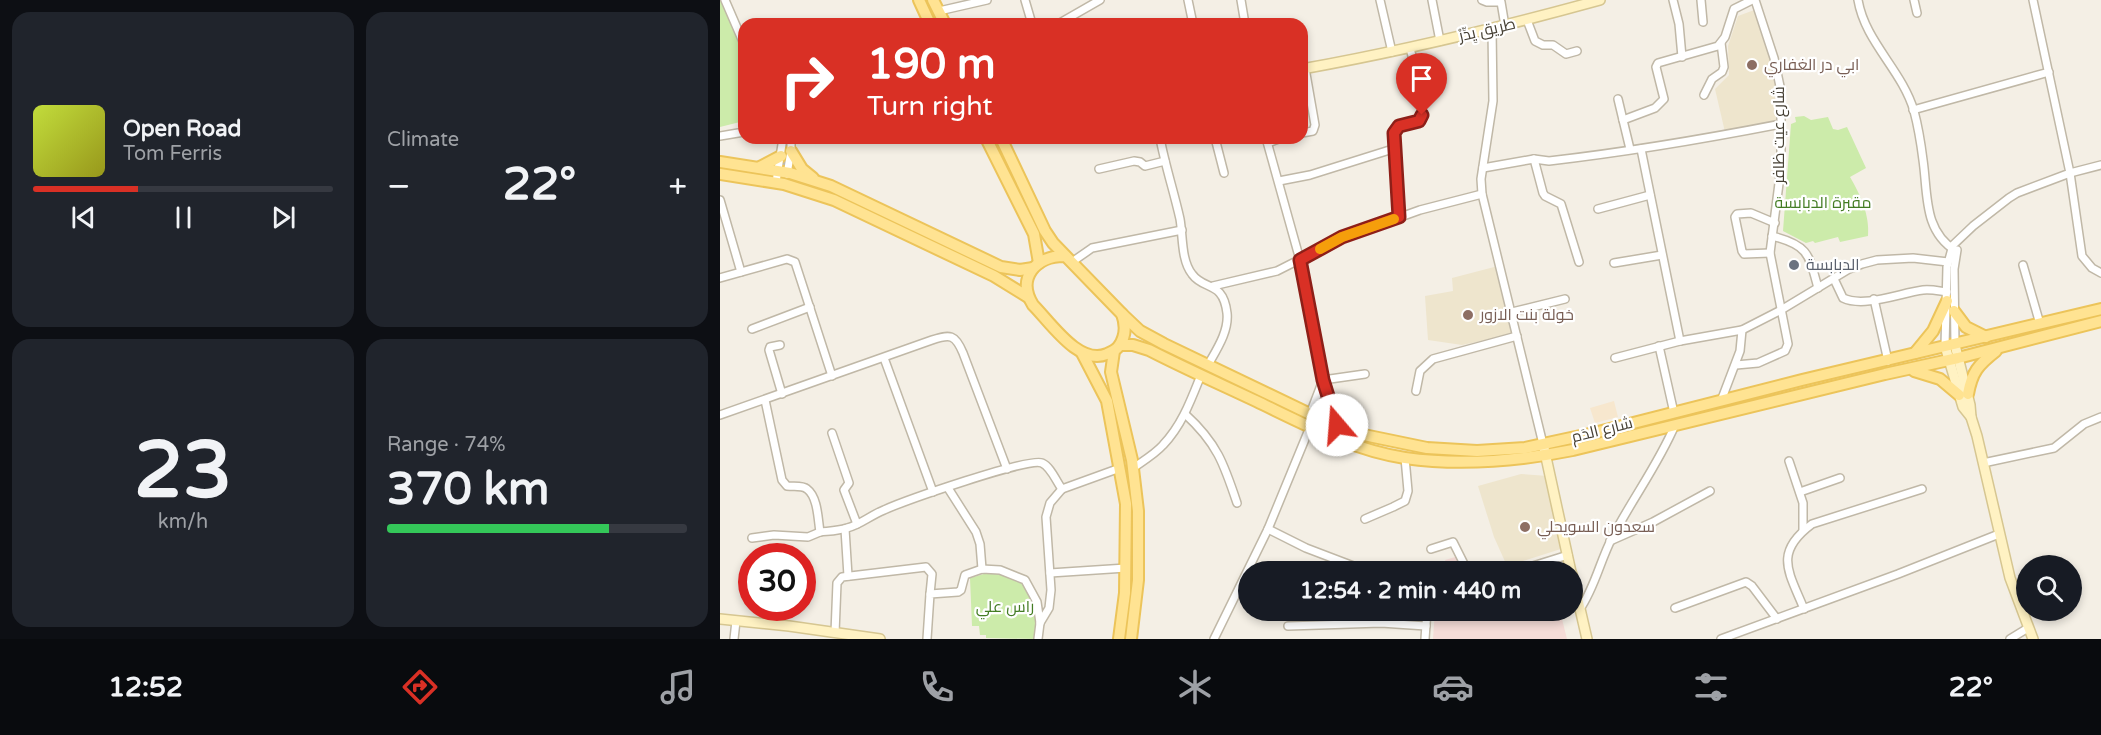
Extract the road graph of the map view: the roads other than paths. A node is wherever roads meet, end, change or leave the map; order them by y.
1 (725, 0) edge
2 (919, 0) edge
3 (933, 0) edge
4 (987, 0) edge
5 (1025, 0) edge
6 (1100, 0) edge
7 (1188, 0) edge
8 (1241, 0) edge
9 (1380, 0) edge
10 (1432, 0) edge
11 (1482, 0) edge
12 (1600, 0) edge
13 (1673, 0) edge
14 (1701, 0) edge
15 (1753, 0) edge
16 (1858, 0) edge
17 (1914, 0) edge
18 (2033, 0) edge
19 (1501, 1) edge
20 (939, 11) junction
21 (1917, 13) dead end
22 (927, 18) edge
23 (942, 18) edge
24 (1030, 18) edge
25 (1068, 18) edge
26 (1192, 18) edge
27 (1244, 18) edge
28 (1527, 20) junction
29 (1703, 22) dead end
30 (1505, 26) junction
31 (1492, 29) junction
32 (738, 30) edge
33 (1440, 41) junction
34 (1721, 43) junction
35 (1410, 48) junction
36 (1577, 51) dead end
37 (1392, 52) junction
38 (1682, 57) junction
39 (1308, 68) edge
40 (2049, 72) junction
41 (1704, 95) dead end
42 (1618, 99) dead end
43 (1308, 104) edge
44 (1913, 110) junction
45 (1623, 120) junction
46 (1781, 124) junction
47 (1308, 131) edge
48 (738, 133) edge
49 (720, 136) edge
50 (786, 144) edge
51 (787, 144) edge
52 (788, 144) edge
53 (989, 144) edge
54 (1004, 144) edge
55 (1161, 144) edge
56 (1217, 144) edge
57 (1268, 144) edge
58 (1396, 148) junction
59 (1630, 149) junction
60 (1641, 149) junction
61 (1534, 159) junction
62 (1165, 161) junction
63 (720, 162) edge
64 (2101, 165) edge
65 (760, 167) junction
66 (1483, 168) junction
67 (1099, 169) dead end
68 (1224, 173) dead end
69 (2070, 173) junction
70 (720, 174) edge
71 (782, 177) junction
72 (1279, 181) junction
73 (818, 182) junction
74 (1482, 194) junction
75 (1650, 195) junction
76 (720, 200) edge
77 (1598, 209) dead end
78 (1399, 217) junction
79 (1774, 223) junction
80 (1182, 230) junction
81 (1772, 236) junction
82 (1954, 250) junction
83 (1770, 253) junction
84 (1662, 255) junction
85 (1068, 259) junction
86 (1300, 260) junction
87 (1579, 262) dead end
88 (1948, 262) junction
89 (1614, 263) dead end
90 (2023, 265) dead end
91 (1036, 266) junction
92 (741, 272) junction
93 (2101, 273) edge
94 (720, 278) edge
95 (1834, 279) junction
96 (1213, 286) junction
97 (1818, 288) junction
98 (1028, 297) junction
99 (1947, 297) junction
100 (1565, 299) dead end
101 (1874, 299) junction
102 (810, 308) junction
103 (2101, 309) edge
104 (1781, 310) junction
105 (1954, 311) junction
106 (1512, 312) junction
107 (1122, 314) junction
108 (2101, 321) edge
109 (2040, 324) junction
110 (752, 329) dead end
111 (1742, 330) junction
112 (1518, 336) junction
113 (1986, 337) junction
114 (1680, 341) junction
115 (780, 345) dead end
116 (2005, 345) junction
117 (1659, 346) junction
118 (1950, 346) junction
119 (1117, 348) junction
120 (1082, 353) junction
121 (1913, 355) junction
122 (884, 358) junction
123 (1615, 358) dead end
124 (1953, 359) junction
125 (1888, 361) junction
126 (1208, 365) junction
127 (1736, 365) junction
128 (1908, 370) junction
129 (1365, 374) dead end
130 (1201, 375) junction
131 (832, 376) junction
132 (1323, 380) junction
133 (1416, 391) dead end
134 (782, 394) junction
135 (1963, 395) junction
136 (765, 400) junction
137 (1721, 401) junction
138 (1674, 413) junction
139 (1185, 414) junction
140 (1310, 414) junction
141 (720, 416) edge
142 (2101, 417) edge
143 (1337, 425) junction
144 (1675, 425) junction
145 (1310, 427) junction
146 (832, 433) dead end
147 (1545, 450) junction
148 (1405, 458) junction
149 (1789, 461) dead end
150 (1983, 463) junction
151 (1120, 468) junction
152 (1133, 468) junction
153 (1007, 469) junction
154 (1840, 478) dead end
155 (948, 488) junction
156 (1062, 489) junction
157 (1922, 489) dead end
158 (1710, 491) dead end
159 (933, 492) junction
160 (1800, 492) junction
161 (1237, 503) dead end
162 (1365, 519) dead end
163 (857, 524) junction
164 (845, 529) junction
165 (1268, 529) junction
166 (1803, 530) junction
167 (820, 532) junction
168 (1999, 534) junction
169 (752, 538) dead end
170 (1610, 541) junction
171 (1431, 549) dead end
172 (1568, 555) junction
173 (1340, 561) edge
174 (1462, 561) edge
175 (1549, 561) edge
176 (1569, 561) edge
177 (1126, 568) junction
178 (982, 569) junction
179 (1050, 573) junction
180 (848, 576) junction
181 (930, 594) junction
182 (1583, 604) edge
183 (1675, 608) dead end
184 (1804, 609) junction
185 (1129, 614) junction
186 (720, 619) edge
187 (1777, 619) junction
188 (736, 621) junction
189 (1426, 621) edge
190 (1583, 621) edge
191 (1040, 623) junction
192 (1288, 626) dead end
193 (1426, 626) junction
194 (2028, 628) junction
195 (835, 633) junction
196 (864, 638) edge
197 (734, 639) edge
198 (880, 639) edge
199 (927, 639) edge
200 (1038, 639) edge
201 (1119, 639) edge
202 (1131, 639) edge
203 (1214, 639) edge
204 (1425, 639) edge
205 (1587, 639) edge
206 (1721, 639) edge
207 (2010, 639) edge
208 (2033, 639) edge

1 - 32 street
2 - 22 main road
3 - 20 main road
4 - 20 street
5 - 24 street
6 - 25 street
7 - 26 street
8 - 27 street
9 - 37 street
10 - 33 street
11 - 19 street
12 - 28 street, طريق يِدِّرْ
13 - 38 street
14 - 29 street
15 - 34 street
15 - 46 street, شارع عيت ظافر
16 - 44 street
17 - 21 street
18 - 40 street
19 - 30 street
20 - 23 main road
28 - 30 street, طريق يِدِّرْ
28 - 36 street
30 - 31 street, طريق يِدِّرْ
31 - 33 street, طريق يِدِّرْ
31 - 66 street
33 - 35 street, طريق يِدِّرْ
34 - 38 street
34 - 41 street
35 - 37 street, طريق يِدِّرْ
35 - 58 street
37 - 39 street, طريق يِدِّرْ
38 - 45 street
40 - 44 street
40 - 69 street
42 - 45 street
43 - 47 street
44 - 82 street
45 - 59 street
46 - 60 street
46 - 79 street, شارع عيت ظافر
48 - 49 street
50 - 65 main road
51 - 71 street
52 - 73 main road
53 - 91 main road
54 - 85 main road, شارع الدَم
55 - 62 street
56 - 68 street
57 - 72 street
58 - 72 street
58 - 78 street
59 - 60 street
59 - 61 street
60 - 75 street
61 - 66 street
61 - 87 street
62 - 67 street
62 - 80 street
63 - 65 main road
64 - 69 street
65 - 71 main road
66 - 74 street
69 - 82 street
69 - 93 street
70 - 71 main road
71 - 73 main road
71 - 98 main road
72 - 86 street
73 - 91 main road
74 - 78 street
74 - 106 street
75 - 77 street
75 - 84 street
76 - 92 street
78 - 86 street
79 - 81 street, شارع عيت ظافر
79 - 83 street
80 - 85 street
80 - 96 street
81 - 83 street, شارع عيت ظافر
81 - 97 street
82 - 88 street
82 - 105 street
83 - 104 street, شارع عيت ظافر
84 - 89 street
84 - 114 street
85 - 91 main road
85 - 107 main road, شارع الدَم
86 - 96 street
86 - 132 street
88 - 95 street
88 - 99 street
90 - 109 street
91 - 98 main road
92 - 94 street
92 - 102 street
95 - 97 street
95 - 101 street
96 - 126 street
97 - 104 street
98 - 120 main road
99 - 101 street
99 - 118 street
99 - 121 main road
100 - 106 street
101 - 125 street
102 - 110 street
102 - 131 street
103 - 109 main road, شارع الدَم
104 - 111 street
104 - 127 street, شارع عيت ظافر
105 - 113 main road
105 - 118 street
106 - 112 street
107 - 119 main road
107 - 126 main road, شارع الدَم
108 - 116 main road, شارع الدَم
109 - 113 main road, شارع الدَم
111 - 114 street
111 - 127 street
112 - 133 street
112 - 147 street
113 - 118 main road, شارع الدَم
114 - 117 street
115 - 134 street
116 - 124 main road, شارع الدَم
116 - 135 main road
117 - 123 street
117 - 138 street
118 - 121 main road, شارع الدَم
118 - 124 street
119 - 120 main road, شارع الدَم
119 - 130 main road, شارع الدَم
119 - 152 main road
120 - 151 main road
121 - 125 main road, شارع الدَم
122 - 131 street
122 - 153 street
122 - 159 street
124 - 128 main road, شارع الدَم
124 - 135 street
125 - 137 main road, شارع الدَم
126 - 140 main road, شارع الدَم
127 - 137 street
128 - 135 main road
128 - 144 main road, شارع الدَم
129 - 132 street
130 - 139 street
130 - 145 main road, شارع الدَم
131 - 134 street
132 - 140 street
132 - 143 street
134 - 136 street
135 - 150 street
136 - 141 street
136 - 167 street
137 - 138 main road, شارع الدَم
138 - 147 main road, شارع الدَم
139 - 152 street
139 - 161 street
140 - 143 main road, شارع الدَم
142 - 150 street
143 - 147 main road, شارع الدَم
144 - 147 main road, شارع الدَم
144 - 170 street
145 - 148 main road, شارع الدَم
145 - 165 street
146 - 163 street
147 - 148 main road, شارع الدَم
147 - 172 street
148 - 162 street
149 - 160 street
150 - 168 street
151 - 156 street
151 - 177 main road
152 - 185 main road
153 - 155 street
153 - 156 street
154 - 160 street
155 - 159 street
155 - 178 street
156 - 179 street
157 - 166 street
158 - 170 street
159 - 163 street
160 - 166 street
163 - 164 street
164 - 167 street
164 - 180 street
165 - 173 street
165 - 203 street
166 - 184 street
167 - 169 street
168 - 184 street
168 - 194 street
170 - 182 street
171 - 174 street
172 - 175 street
172 - 176 street
177 - 179 street
177 - 185 main road
178 - 181 street
178 - 191 street
179 - 191 street
180 - 181 street
180 - 195 street
181 - 199 street
183 - 187 street
184 - 187 street
185 - 201 main road
185 - 202 main road
186 - 188 street
187 - 206 street
188 - 195 street
188 - 197 street
189 - 193 street
190 - 205 street
191 - 200 street
192 - 193 street
193 - 204 street
194 - 207 street
194 - 208 street
195 - 196 street
196 - 198 street

